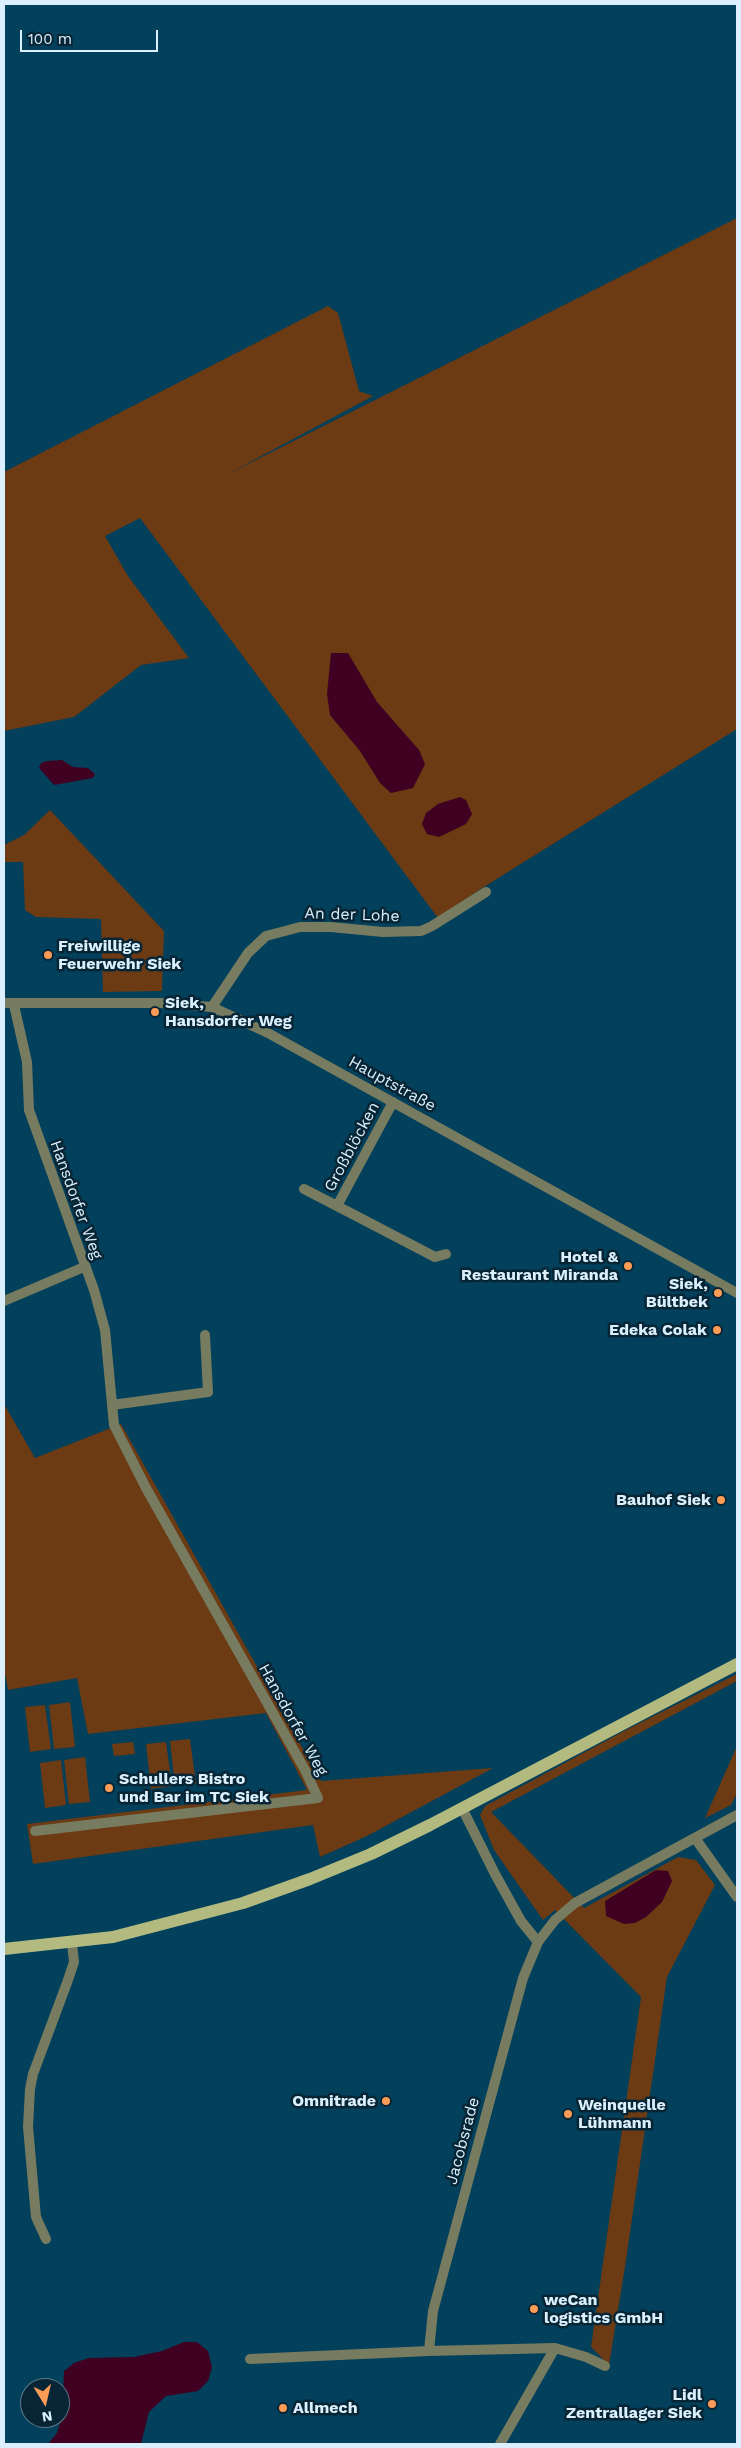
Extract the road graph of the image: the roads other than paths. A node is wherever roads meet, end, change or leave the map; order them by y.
1 (486, 892) dead end
2 (9, 1004) edge
3 (212, 1008) junction
4 (393, 1102) junction
5 (304, 1189) dead end
6 (337, 1206) junction
7 (446, 1254) dead end
8 (84, 1267) junction
9 (737, 1293) edge
10 (4, 1302) edge
11 (205, 1335) dead end
12 (112, 1405) junction
13 (737, 1664) edge
14 (462, 1808) junction
15 (737, 1815) edge
16 (35, 1831) dead end
17 (695, 1838) junction
18 (737, 1897) edge
19 (538, 1942) junction
20 (72, 1943) junction
21 (4, 1949) edge
22 (46, 2239) dead end
23 (554, 2348) junction
24 (429, 2351) junction
25 (250, 2359) dead end
26 (605, 2366) dead end
27 (500, 2444) edge

1 - 3 street, An der Lohe
2 - 3 street, Hauptstraße
2 - 8 street, Hansdorfer Weg
3 - 4 street, Hauptstraße
4 - 6 street, Großblöcken
4 - 9 street, Hauptstraße
5 - 6 street, Großblöcken
6 - 7 street, Großblöcken
8 - 10 street
8 - 12 street, Hansdorfer Weg
11 - 12 street
12 - 16 street, Hansdorfer Weg
13 - 14 main road
14 - 19 street
14 - 20 main road
15 - 17 street, Jacobsrade
17 - 18 street
17 - 19 street, Jacobsrade
19 - 24 street, Jacobsrade
20 - 21 main road
20 - 22 street
23 - 24 street
23 - 26 street
23 - 27 street
24 - 25 street

